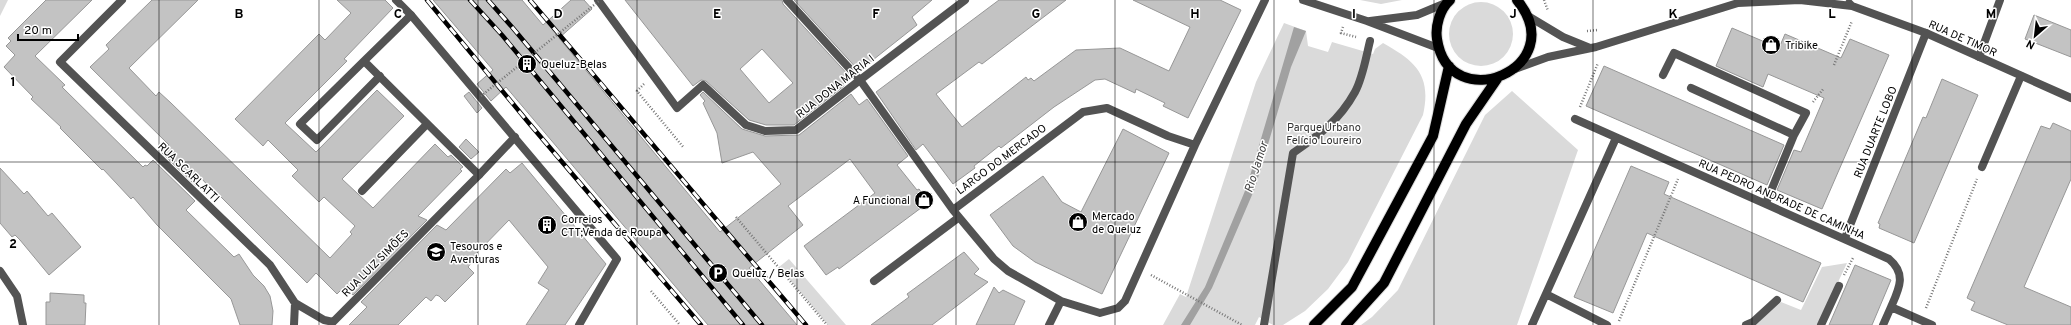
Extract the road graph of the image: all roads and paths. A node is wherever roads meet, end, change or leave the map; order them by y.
1 (122, 0) edge
2 (396, 0) edge
3 (787, 0) edge
4 (965, 0) edge
5 (1265, 0) edge
6 (1303, 0) edge
7 (1517, 0) edge
8 (1544, 0) edge
9 (1846, 0) edge
10 (2000, 0) edge
11 (598, 1) edge
12 (1449, 1) edge
13 (1739, 2) edge
14 (1852, 6) junction
15 (1526, 8) edge
16 (411, 15) junction
17 (1553, 16) dead end
18 (1367, 21) junction
19 (1583, 30) dead end
20 (1601, 30) dead end
21 (1926, 34) junction
22 (1370, 41) dead end
23 (1438, 48) junction
24 (1590, 48) junction
25 (1978, 57) junction
26 (364, 61) junction
27 (1598, 63) dead end
28 (1834, 65) dead end
29 (1449, 66) junction
30 (1515, 69) junction
31 (1662, 75) dead end
32 (380, 76) junction
33 (654, 76) junction
34 (2021, 76) junction
35 (1497, 79) junction
36 (860, 80) junction
37 (1691, 88) dead end
38 (481, 96) junction
39 (2071, 98) edge
40 (1582, 99) dead end
41 (1576, 119) dead end
42 (427, 124) junction
43 (1794, 135) junction
44 (515, 137) junction
45 (1616, 138) junction
46 (1195, 145) junction
47 (684, 148) dead end
48 (1683, 167) junction
49 (1982, 167) joint
50 (478, 175) junction
51 (362, 191) dead end
52 (1766, 203) junction
53 (953, 210) junction
54 (736, 217) dead end
55 (958, 218) junction
56 (1844, 238) junction
57 (1859, 245) junction
58 (1140, 269) junction
59 (0, 271) edge
60 (874, 281) dead end
61 (1839, 286) joint
62 (651, 291) dead end
63 (1546, 294) junction
64 (1777, 300) dead end
65 (1061, 301) junction
66 (295, 303) junction
67 (1891, 307) junction
68 (1921, 320) junction
69 (1240, 324) edge
70 (24, 325) edge
71 (294, 325) edge
72 (579, 325) edge
73 (680, 325) edge
74 (827, 325) edge
75 (1049, 325) edge
76 (1264, 325) edge
77 (1314, 325) edge
78 (1346, 325) edge
79 (1532, 325) edge
80 (1607, 325) edge
81 (1618, 325) edge
82 (1746, 325) edge
83 (1821, 325) edge
84 (1883, 325) edge
85 (1932, 325) edge

1 - 66 street, RUA SCARLATTI
2 - 16 street
3 - 36 street
4 - 36 street, RUA DONA MARIA I
5 - 46 street
6 - 18 street
7 - 15 main road
8 - 17 path
9 - 14 street, RUA DE TIMOR
10 - 25 street
11 - 33 street
11 - 38 path, bridge
12 - 18 street
12 - 23 main road
13 - 14 street
13 - 24 street
14 - 21 street, RUA DE TIMOR
14 - 28 path
15 - 24 street
15 - 30 main road
16 - 26 street
16 - 38 street
18 - 23 street
19 - 20 path
21 - 25 street, RUA DE TIMOR
21 - 56 street, RUA DUARTE LOBO
22 - 76 street
23 - 29 main road
24 - 30 street
25 - 34 street, RUA DE TIMOR
26 - 32 street
26 - 32 street
27 - 40 path
29 - 35 main road
29 - 77 main road
30 - 35 main road
31 - 43 street
32 - 42 street
33 - 36 street, RUA DONA MARIA I
33 - 47 path
34 - 39 street, RUA DE TIMOR
34 - 49 street
35 - 78 main road
36 - 53 street
37 - 43 street
38 - 44 street
41 - 45 street, RUA PEDRO ANDRADE DE CAMINHA
42 - 50 street
42 - 51 street
43 - 52 street
44 - 50 street
44 - 72 street
45 - 48 street, RUA PEDRO ANDRADE DE CAMINHA
45 - 63 street
46 - 53 street, LARGO DO MERCADO
46 - 58 street, LARGO DO MERCADO
48 - 52 street, RUA PEDRO ANDRADE DE CAMINHA
48 - 81 path
49 - 68 path
50 - 66 street, RUA LUIZ SIMÕES
52 - 56 street, RUA PEDRO ANDRADE DE CAMINHA
53 - 55 street, LARGO DO MERCADO
54 - 74 path
55 - 60 street
55 - 65 street, LARGO DO MERCADO
56 - 57 street, RUA PEDRO ANDRADE DE CAMINHA
57 - 61 path
57 - 67 street, RUA PEDRO ANDRADE DE CAMINHA
58 - 65 street, LARGO DO MERCADO
58 - 69 path
59 - 70 street
61 - 83 street
62 - 73 path
63 - 79 street
63 - 80 street
64 - 82 street
65 - 75 street
66 - 71 street
67 - 68 street
67 - 84 street, RUA PEDRO ANDRADE DE CAMINHA
68 - 85 street

